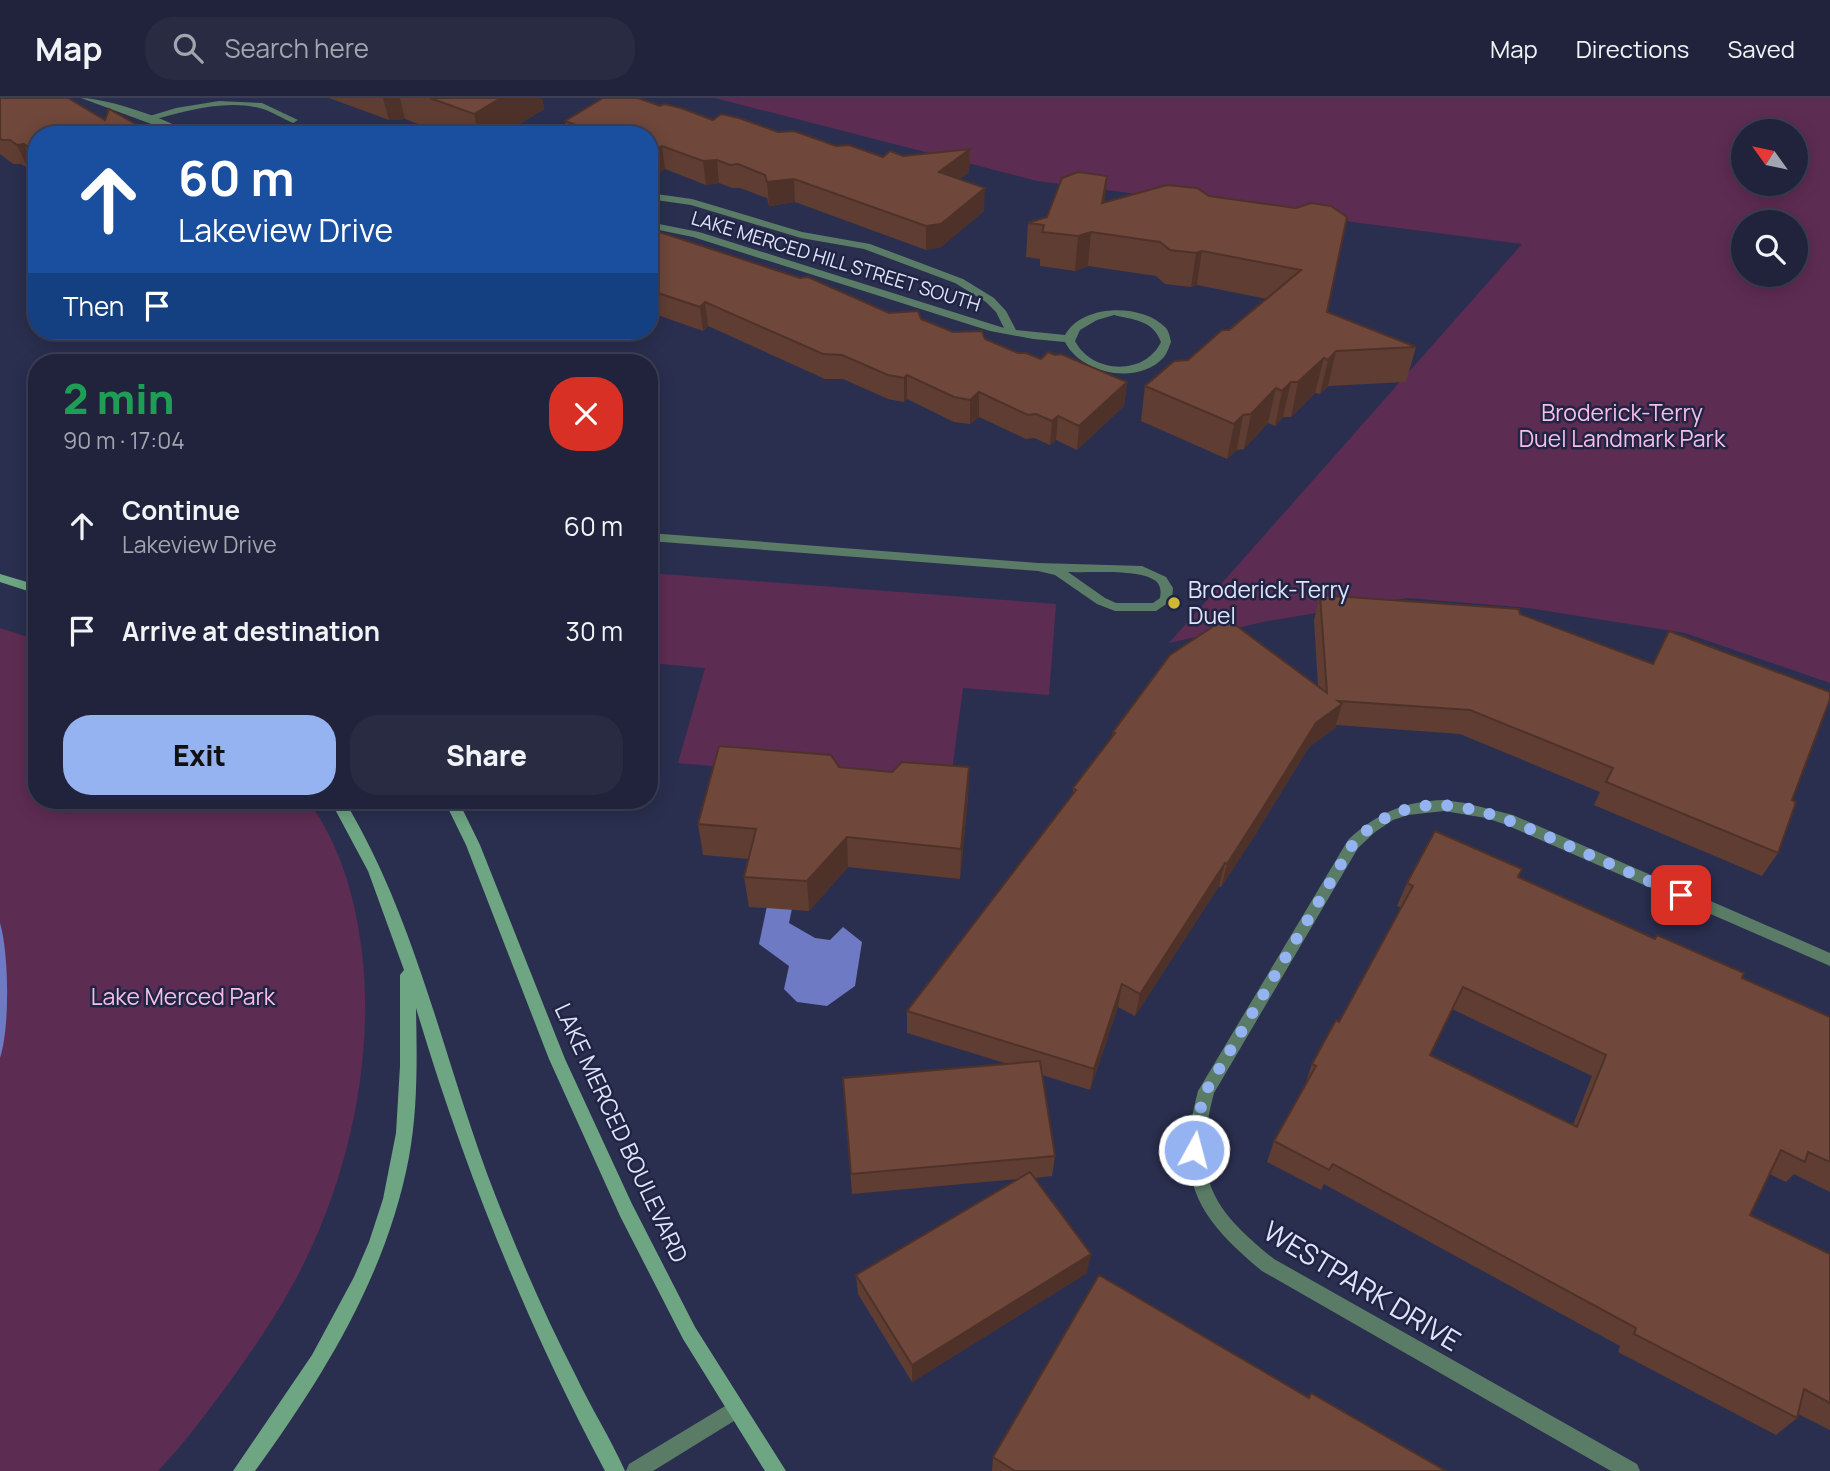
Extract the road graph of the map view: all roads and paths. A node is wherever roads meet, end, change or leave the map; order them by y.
1 (85, 98) edge
2 (148, 118) junction
3 (293, 120) dead end
4 (167, 126) edge
5 (658, 197) edge
6 (658, 227) edge
7 (1012, 332) junction
8 (1070, 339) junction
9 (658, 538) edge
10 (1038, 567) junction
11 (0, 578) edge
12 (28, 587) edge
13 (342, 809) edge
14 (455, 809) edge
15 (408, 960) junction
16 (1830, 960) edge
17 (735, 1409) junction
18 (243, 1471) edge
19 (615, 1471) edge
20 (636, 1471) edge
21 (776, 1471) edge
22 (1630, 1471) edge

1 - 2 street
2 - 3 street
2 - 4 street
5 - 7 street, LAKE MERCED HILL STREET SOUTH
6 - 7 street, LAKE MERCED HILL STREET SOUTH
7 - 8 street, LAKE MERCED HILL STREET SOUTH
8 - 8 street
9 - 10 street
10 - 10 street
11 - 12 main road
13 - 15 main road
14 - 17 main road, LAKE MERCED BOULEVARD
15 - 18 main road
15 - 19 main road
16 - 22 street, WESTPARK DRIVE
17 - 20 street
17 - 21 main road, LAKE MERCED BOULEVARD

